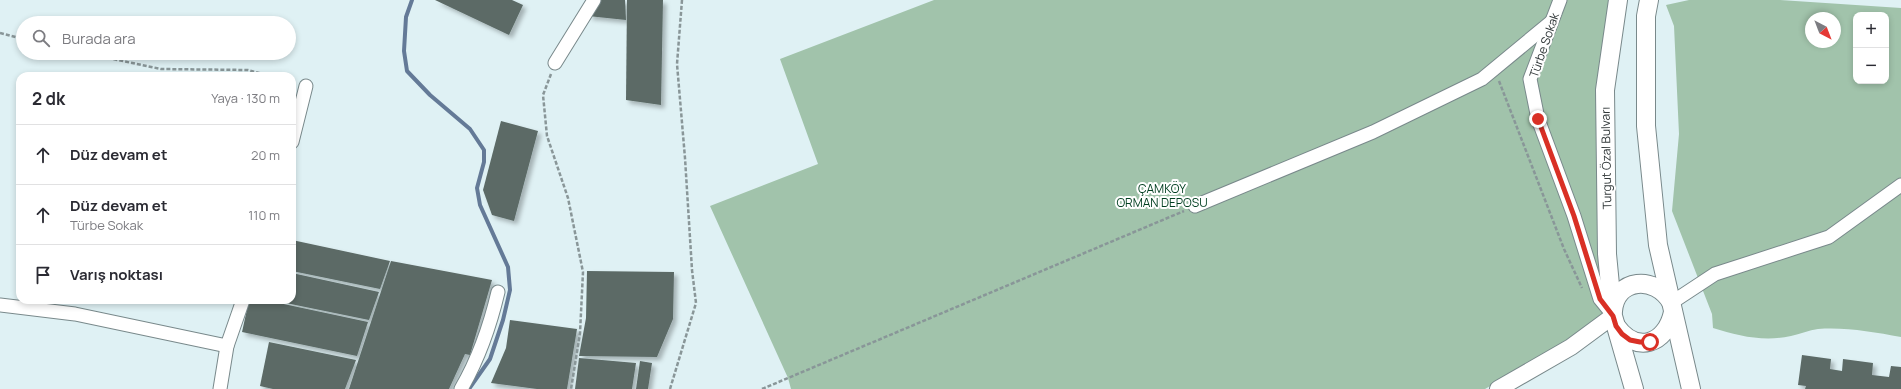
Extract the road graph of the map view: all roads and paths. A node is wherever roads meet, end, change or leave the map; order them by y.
1 (594, 0) edge
2 (682, 0) edge
3 (1560, 0) edge
4 (1618, 0) edge
5 (1649, 0) edge
6 (1551, 22) junction
7 (0, 33) edge
8 (16, 37) edge
9 (118, 60) edge
10 (555, 62) joint
11 (1494, 69) junction
12 (256, 72) edge
13 (306, 86) dead end
14 (296, 126) edge
15 (1901, 185) edge
16 (1195, 206) joint
17 (1583, 290) dead end
18 (498, 292) dead end
19 (242, 304) edge
20 (0, 305) edge
21 (1672, 308) junction
22 (1615, 321) junction
23 (227, 346) junction
24 (220, 389) edge
25 (461, 389) edge
26 (571, 389) edge
27 (670, 389) edge
28 (762, 389) edge
29 (1498, 389) edge
30 (1634, 389) edge
31 (1691, 389) edge

1 - 10 street
2 - 27 path
3 - 6 street, Türbe Sokak
4 - 22 main road, Turgut Özal Bulvarı
5 - 21 main road
6 - 11 street
6 - 22 street, Türbe Sokak
7 - 8 path
9 - 12 path
10 - 26 path
11 - 16 street
11 - 17 path
13 - 14 street
15 - 21 street
16 - 28 path
18 - 25 street
19 - 23 street
20 - 23 street
21 - 22 main road
21 - 22 main road
21 - 31 main road
22 - 29 street
22 - 30 main road, Turgut Özal Bulvarı
23 - 24 street

